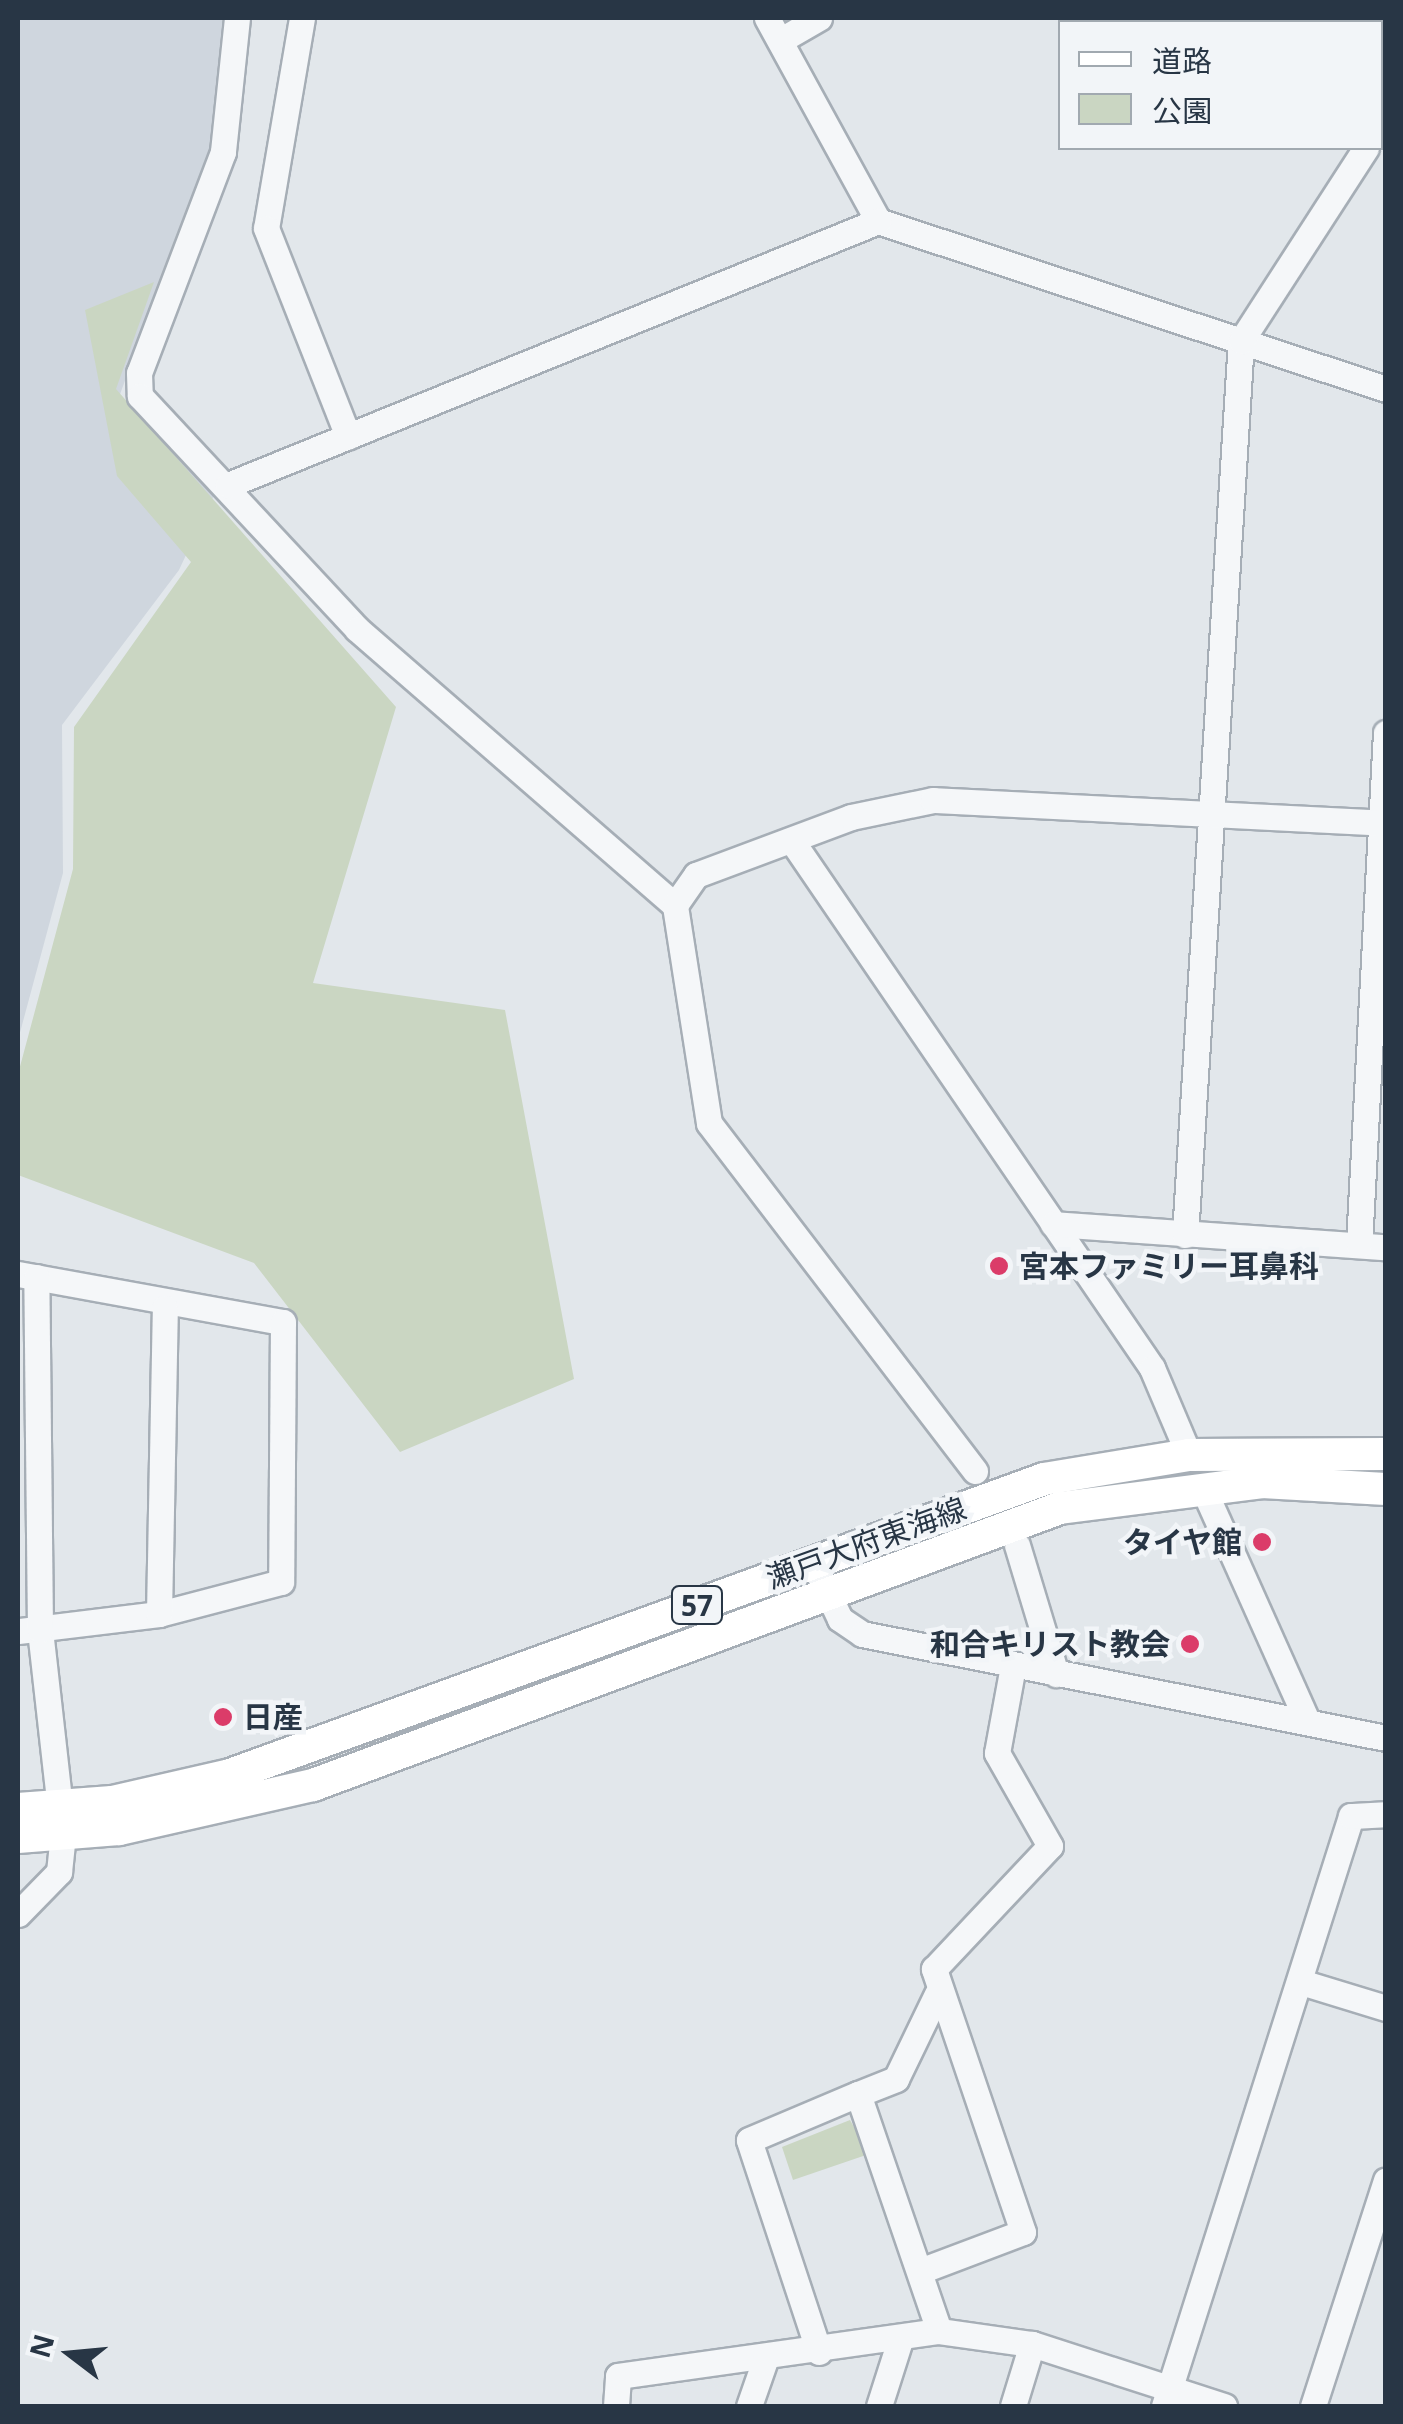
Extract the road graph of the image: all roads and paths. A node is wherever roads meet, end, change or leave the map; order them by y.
1 (238, 18) edge
2 (302, 18) edge
3 (820, 18) edge
4 (774, 29) edge
5 (1365, 150) edge
6 (878, 221) junction
7 (1240, 342) junction
8 (1386, 389) edge
9 (348, 436) junction
10 (228, 485) junction
11 (1386, 733) edge
12 (1211, 815) junction
13 (1383, 823) edge
14 (792, 841) junction
15 (675, 905) junction
16 (1054, 1224) junction
17 (1185, 1235) junction
18 (1372, 1246) edge
19 (27, 1276) edge
20 (165, 1308) junction
21 (1386, 1454) edge
22 (1189, 1455) junction
23 (975, 1471) dead end
24 (1204, 1488) junction
25 (1386, 1488) edge
26 (1016, 1545) dead end
27 (818, 1575) junction
28 (159, 1614) junction
29 (29, 1630) edge
30 (1013, 1666) junction
31 (1056, 1674) junction
32 (1307, 1720) junction
33 (1386, 1738) edge
34 (18, 1808) edge
35 (1386, 1814) edge
36 (62, 1820) junction
37 (18, 1837) edge
38 (18, 1914) edge
39 (1301, 1982) junction
40 (938, 1994) junction
41 (1386, 2008) edge
42 (858, 2094) junction
43 (1386, 2180) edge
44 (920, 2271) junction
45 (939, 2332) junction
46 (900, 2340) junction
47 (1032, 2344) junction
48 (819, 2352) junction
49 (765, 2360) junction
50 (1166, 2398) edge
51 (616, 2406) edge
52 (749, 2406) edge
53 (879, 2406) edge
54 (1013, 2406) edge
55 (1224, 2406) edge
56 (1313, 2406) edge

1 - 10 street
2 - 9 street
3 - 4 street
4 - 6 street
5 - 7 street
6 - 7 street
6 - 9 street
7 - 8 street
7 - 12 street
9 - 10 street
10 - 15 street
11 - 13 street
12 - 13 street
12 - 14 street
12 - 17 street
13 - 18 street
14 - 15 street
14 - 16 street
15 - 23 street
16 - 17 street
16 - 22 street
17 - 18 street
19 - 20 street
19 - 29 street
20 - 28 street
20 - 28 street
21 - 22 main road, 瀬戸大府東海線 / 57
22 - 27 main road, 瀬戸大府東海線 / 57
24 - 25 main road, 瀬戸大府東海線 / 57
24 - 27 main road, 瀬戸大府東海線 / 57
24 - 32 street
26 - 31 street
27 - 30 street
27 - 36 main road, 瀬戸大府東海線 / 57
28 - 29 street
29 - 36 street
30 - 31 street
30 - 40 street
31 - 32 street
32 - 33 street
34 - 36 main road, 瀬戸大府東海線 / 57
35 - 39 street
36 - 37 main road, 瀬戸大府東海線 / 57
36 - 38 street
39 - 41 street
39 - 50 street
40 - 42 street
40 - 44 street
42 - 44 street
42 - 48 street
43 - 56 street
44 - 45 street
45 - 46 street
45 - 47 street
46 - 48 street
46 - 53 street
47 - 50 street
47 - 54 street
48 - 49 street
49 - 51 street
49 - 52 street
50 - 55 street

